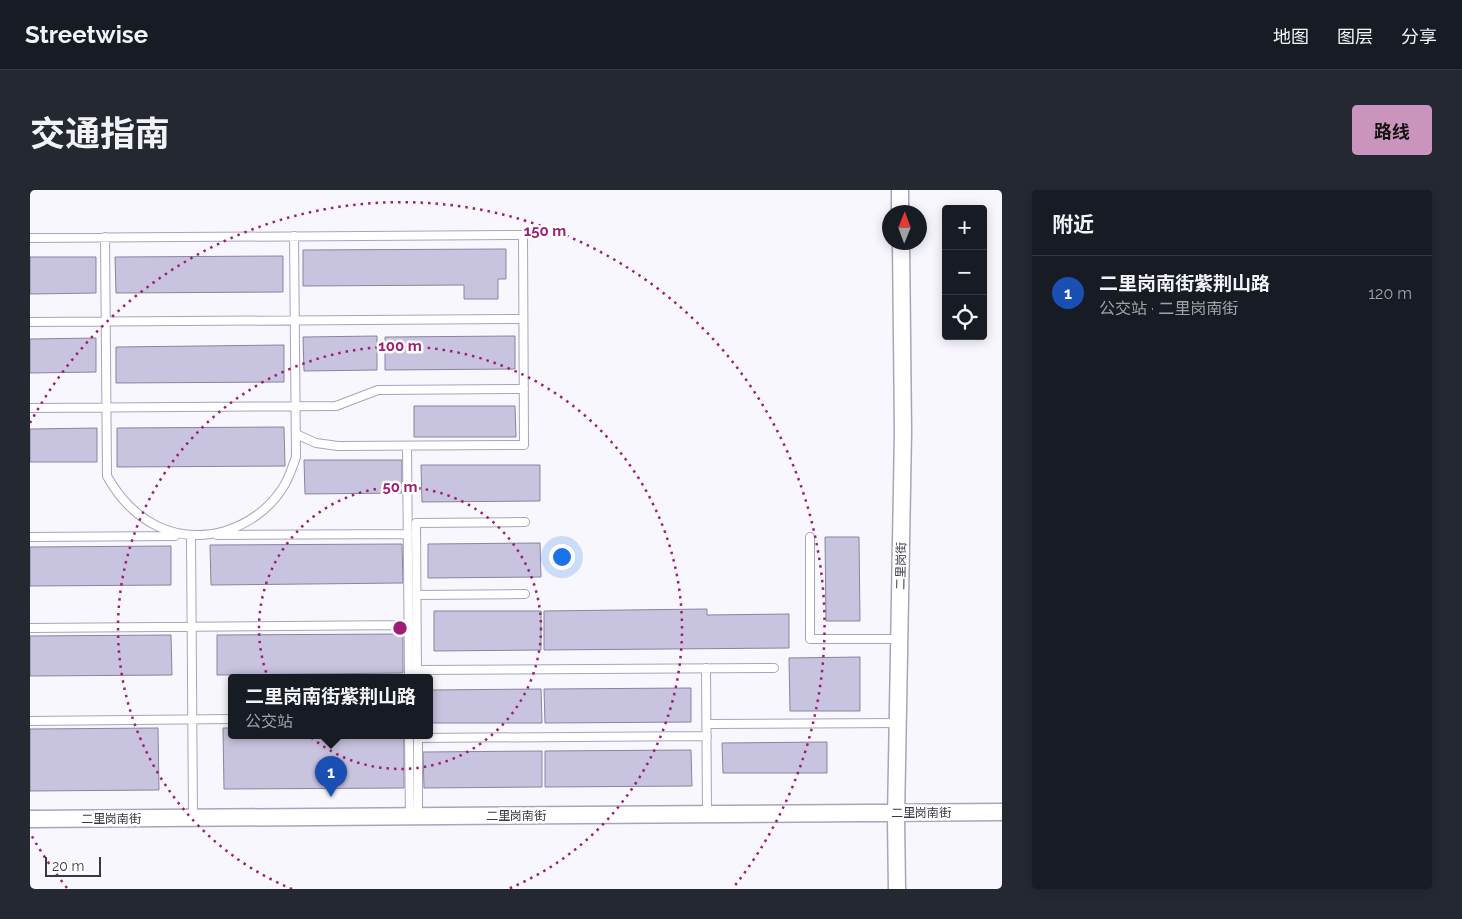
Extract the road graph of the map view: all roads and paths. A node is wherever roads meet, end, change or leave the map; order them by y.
1 (900, 190) edge
2 (900, 205) edge
3 (294, 236) junction
4 (105, 237) junction
5 (30, 238) edge
6 (901, 250) edge
7 (523, 319) junction
8 (295, 320) junction
9 (30, 322) edge
10 (106, 322) junction
11 (524, 389) junction
12 (296, 406) junction
13 (107, 407) junction
14 (30, 408) edge
15 (296, 434) junction
16 (407, 446) junction
17 (525, 522) dead end
18 (408, 534) junction
19 (190, 536) junction
20 (30, 537) edge
21 (810, 537) dead end
22 (525, 594) dead end
23 (417, 595) junction
24 (409, 625) junction
25 (191, 627) junction
26 (30, 628) edge
27 (899, 639) junction
28 (706, 668) junction
29 (774, 668) dead end
30 (409, 674) edge
31 (417, 674) edge
32 (228, 719) edge
33 (192, 720) junction
34 (30, 721) edge
35 (898, 723) junction
36 (707, 724) junction
37 (707, 736) junction
38 (433, 737) edge
39 (409, 739) edge
40 (418, 739) edge
41 (1002, 812) edge
42 (896, 813) junction
43 (708, 814) junction
44 (414, 816) junction
45 (193, 818) junction
46 (30, 819) edge
47 (897, 889) edge

1 - 2 street
3 - 4 lane
3 - 7 lane
3 - 8 lane
4 - 5 lane
4 - 10 lane
6 - 27 street, 二里岗街
7 - 8 lane
7 - 11 lane
8 - 10 lane
8 - 12 lane
9 - 10 lane
10 - 13 lane
11 - 12 lane
11 - 16 lane
12 - 13 lane
12 - 15 lane
13 - 14 lane
13 - 19 lane
15 - 16 lane
15 - 19 lane
16 - 18 lane
17 - 23 lane
18 - 19 lane
18 - 24 lane
19 - 20 lane
19 - 25 lane
21 - 27 lane
22 - 23 lane
23 - 31 lane
24 - 25 lane
24 - 30 lane
25 - 26 lane
25 - 33 lane
27 - 35 street, 二里岗街
28 - 29 lane
28 - 31 lane
28 - 36 lane
32 - 33 lane
33 - 34 lane
33 - 45 lane
35 - 36 lane
35 - 42 street, 二里岗街
36 - 37 lane
37 - 38 lane
37 - 43 lane
39 - 44 lane
40 - 44 lane
41 - 42 street, 二里岗南街
42 - 43 street, 二里岗南街
42 - 47 street, 二里岗街
43 - 44 street, 二里岗南街
44 - 45 street, 二里岗南街
45 - 46 street, 二里岗南街

